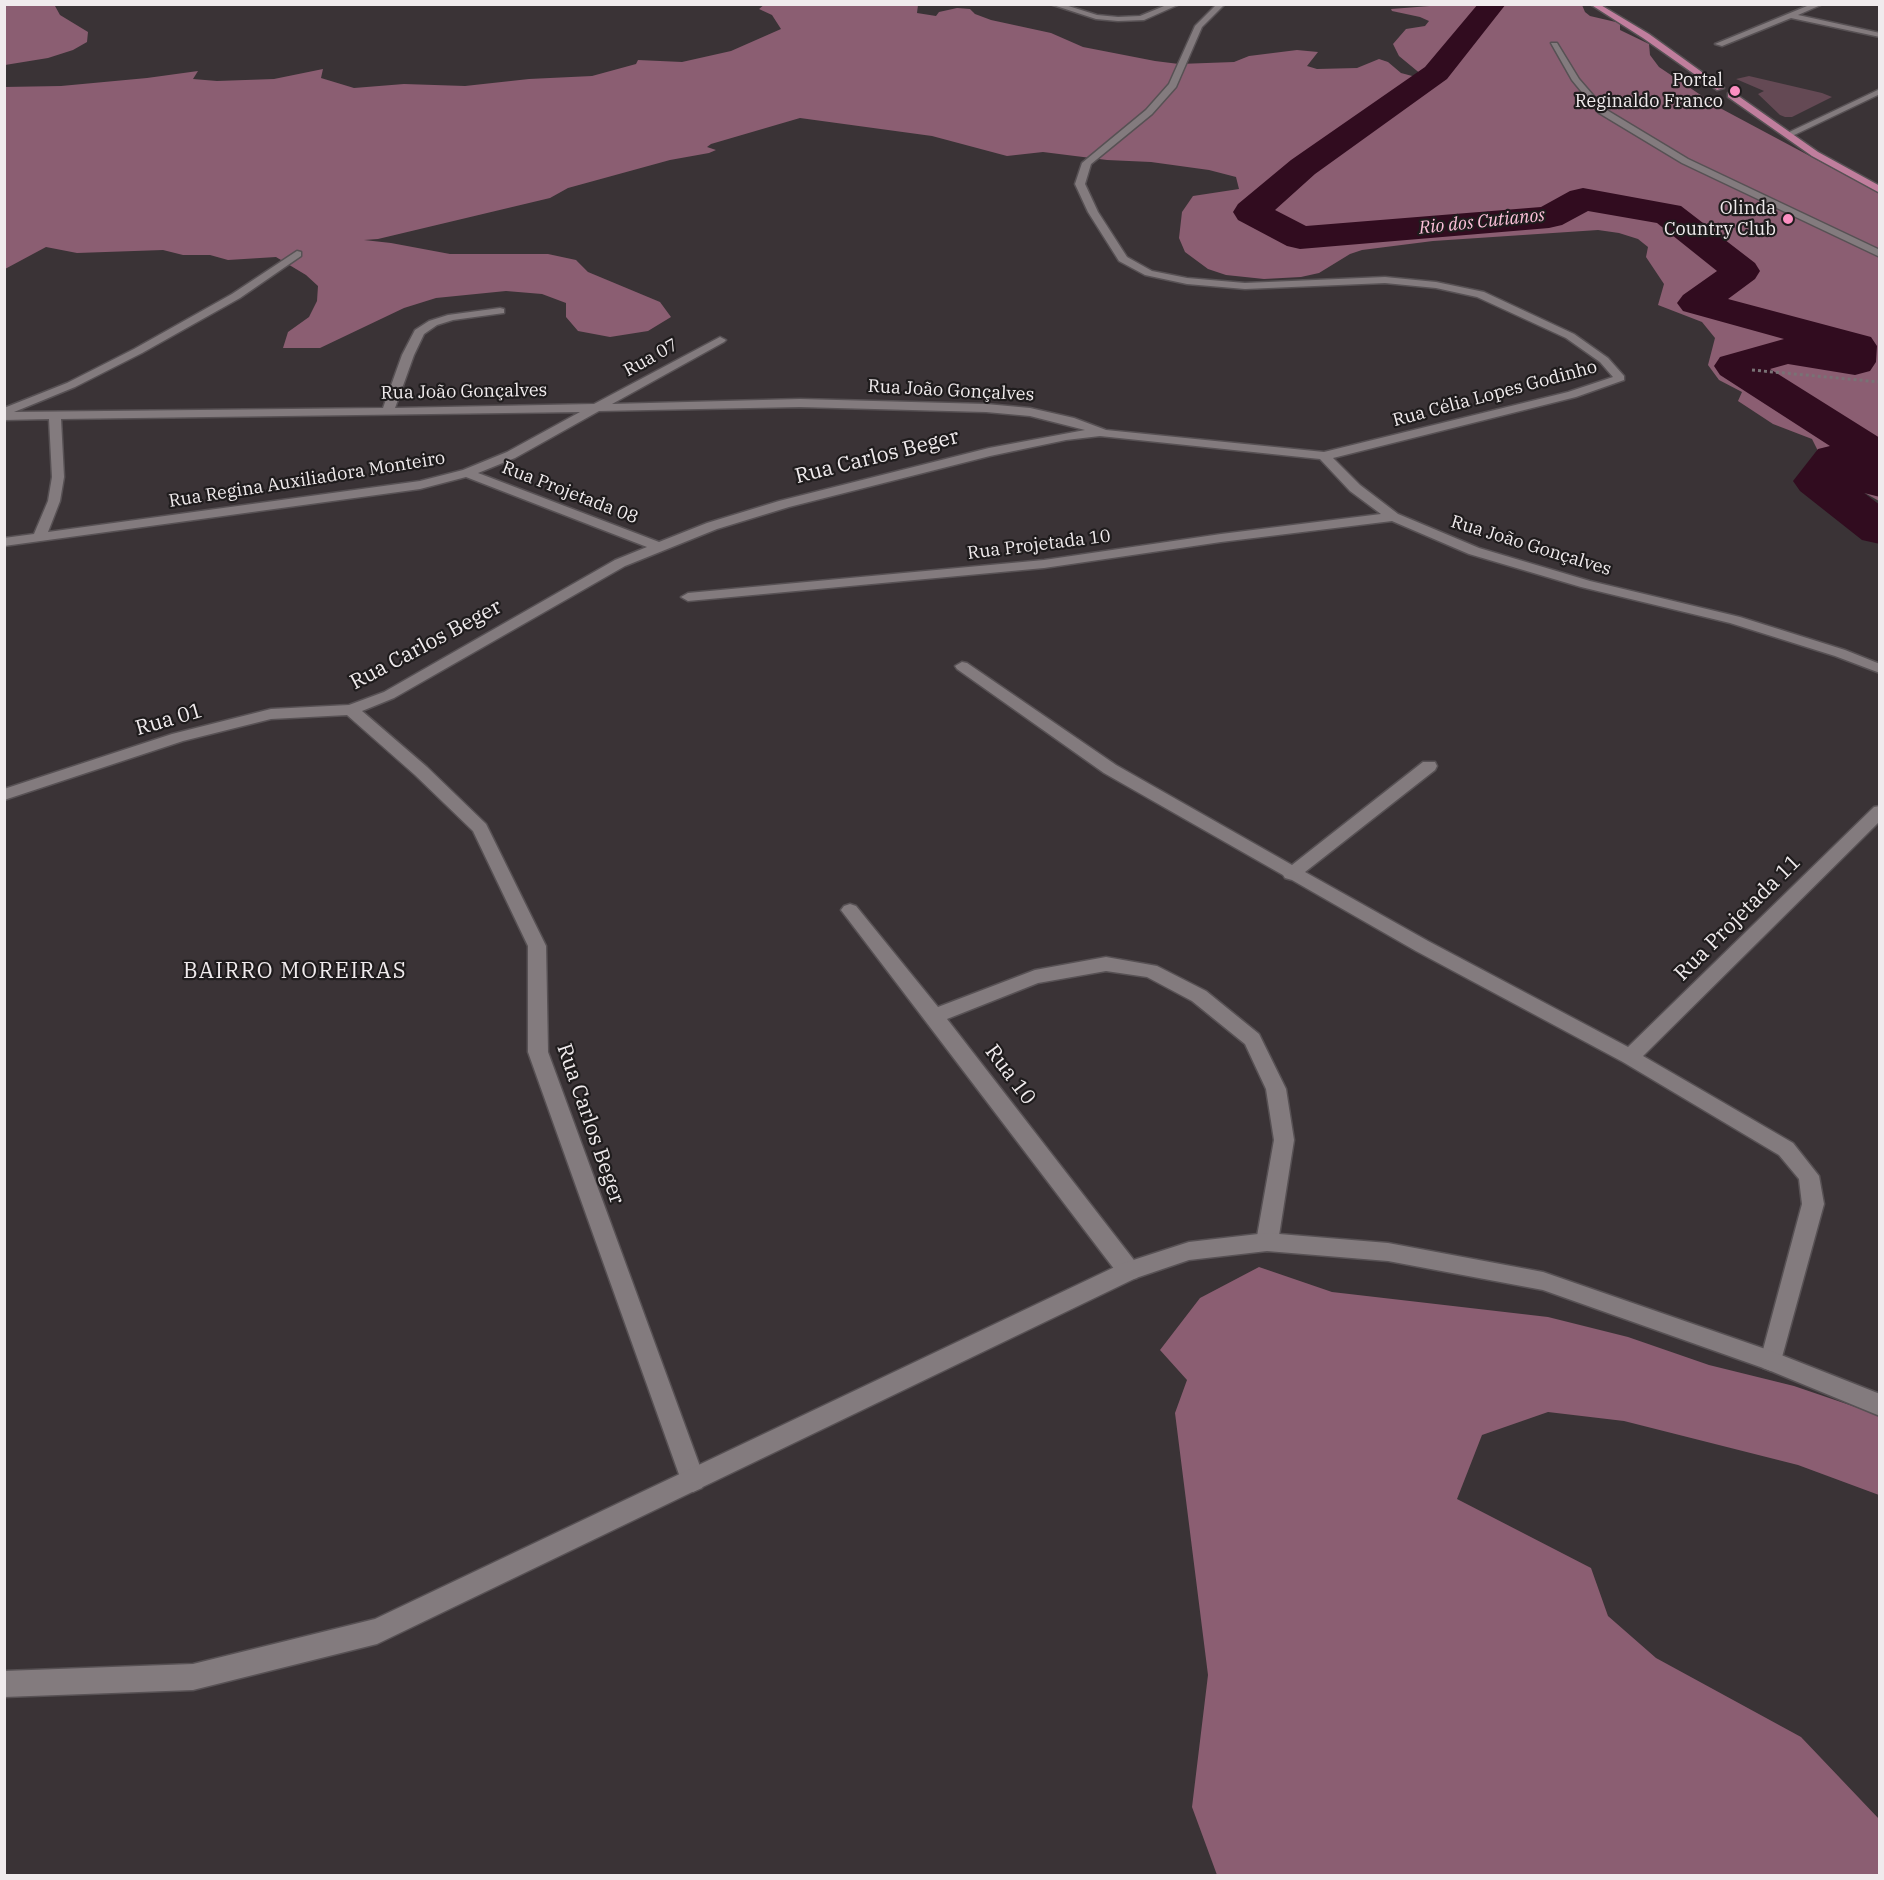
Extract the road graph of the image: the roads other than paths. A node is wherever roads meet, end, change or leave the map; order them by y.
1 (1177, 4) edge
2 (1222, 4) edge
3 (1593, 4) edge
4 (1820, 4) edge
5 (1059, 5) edge
6 (1792, 16) junction
7 (1880, 35) edge
8 (1719, 44) dead end
9 (1554, 45) dead end
10 (1720, 88) dead end
11 (1880, 91) edge
12 (1731, 95) dead end
13 (1786, 135) junction
14 (1880, 190) edge
15 (297, 254) dead end
16 (1880, 254) edge
17 (500, 311) dead end
18 (720, 340) dead end
19 (600, 407) junction
20 (388, 412) junction
21 (4, 414) edge
22 (55, 416) junction
23 (1104, 433) junction
24 (1324, 456) junction
25 (468, 472) junction
26 (1393, 517) junction
27 (39, 537) junction
28 (4, 542) edge
29 (659, 547) junction
30 (688, 597) dead end
31 (962, 666) dead end
32 (1880, 669) edge
33 (351, 710) junction
34 (1429, 766) dead end
35 (4, 795) edge
36 (1880, 812) edge
37 (1291, 874) junction
38 (850, 910) dead end
39 (934, 1016) junction
40 (1630, 1057) junction
41 (1267, 1242) junction
42 (1129, 1271) junction
43 (1771, 1361) junction
44 (1880, 1405) edge
45 (693, 1480) junction
46 (4, 1684) edge

1 - 5 street
2 - 24 street, Rua Célia Lopes Godinho
3 - 10 main road
4 - 6 street
6 - 7 street
6 - 8 street
9 - 16 street
11 - 13 street
12 - 13 main road
13 - 14 main road
15 - 21 street
17 - 20 street
18 - 19 street, Rua 07
19 - 20 street, Rua João Gonçalves
19 - 23 street, Rua João Gonçalves
19 - 25 street, Rua Regina Auxiliadora Monteiro
20 - 22 street, Rua João Gonçalves
21 - 22 street, Rua João Gonçalves
22 - 27 street
23 - 24 street, Rua João Gonçalves
23 - 29 street, Rua Carlos Beger
24 - 26 street, Rua João Gonçalves
25 - 27 street, Rua Regina Auxiliadora Monteiro
25 - 29 street, Rua Projetada 08
26 - 30 street, Rua Projetada 10
26 - 32 street, Rua João Gonçalves
27 - 28 street, Rua Regina Auxiliadora Monteiro
29 - 33 street, Rua Carlos Beger
31 - 37 street
33 - 35 street, Rua 01
33 - 45 street, Rua Carlos Beger
34 - 37 street
36 - 40 street, Rua Projetada 11
37 - 40 street
38 - 39 street, Rua 10
39 - 41 street
39 - 42 street, Rua 10
40 - 43 street
41 - 42 street
41 - 43 street
42 - 45 street
43 - 44 street
45 - 46 street

